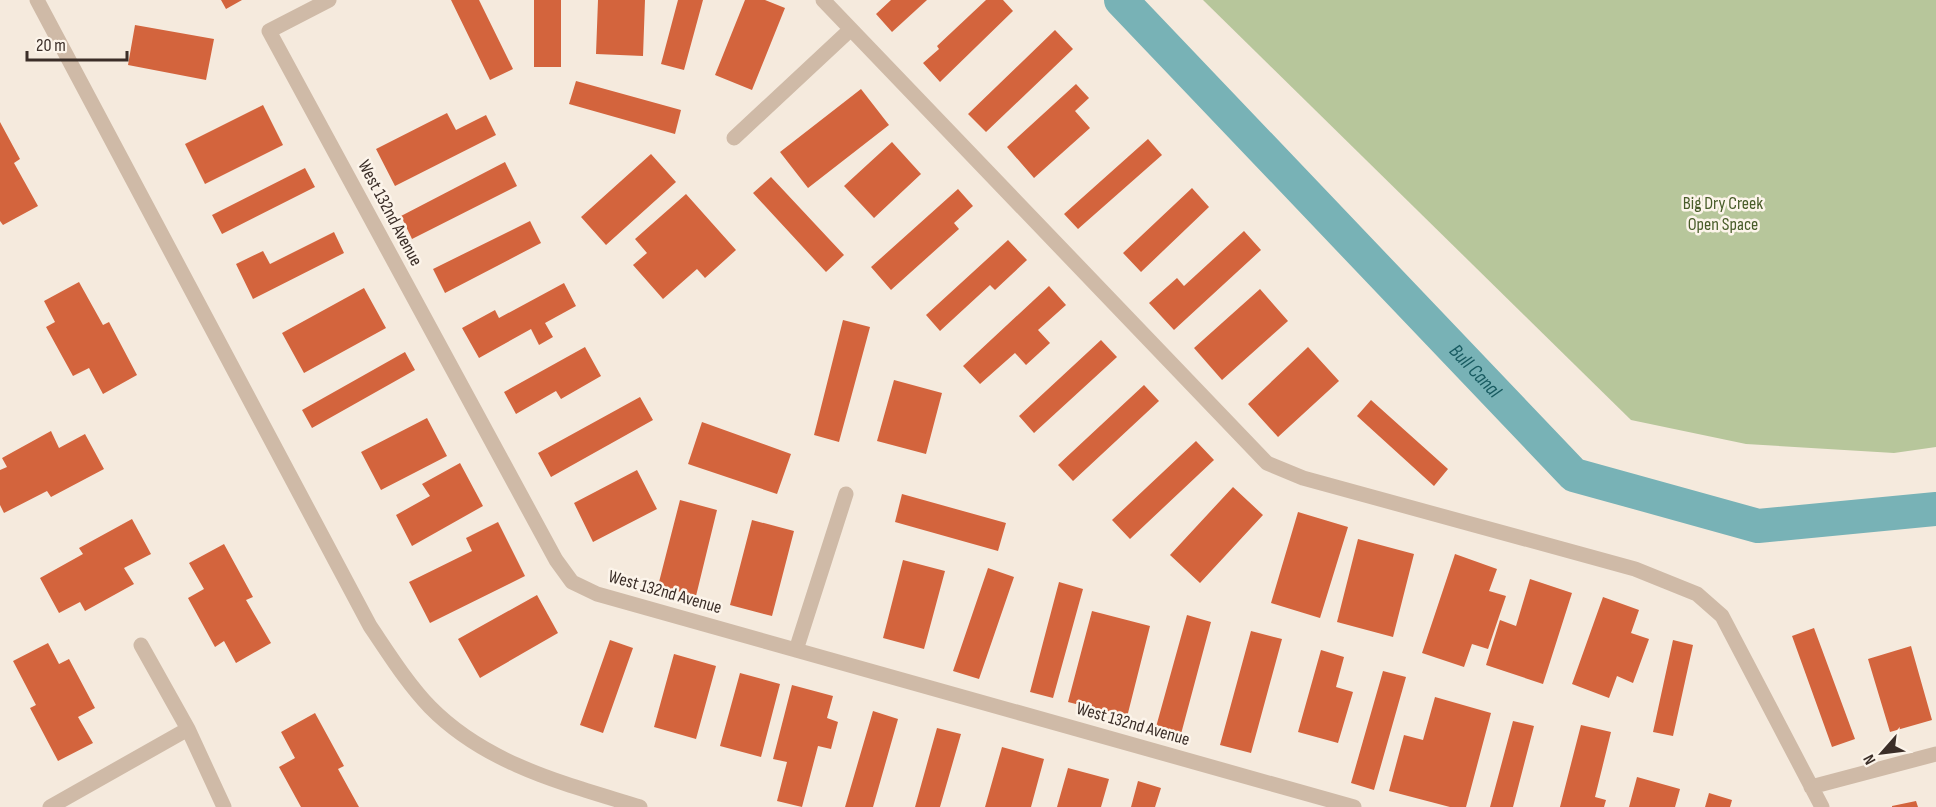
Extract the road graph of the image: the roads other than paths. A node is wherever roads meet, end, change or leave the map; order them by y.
1 (37, 0) edge
2 (329, 0) edge
3 (823, 0) edge
4 (851, 29) junction
5 (734, 138) dead end
6 (846, 494) dead end
7 (141, 645) dead end
8 (796, 650) junction
9 (188, 729) junction
10 (1936, 754) edge
11 (1811, 787) junction
12 (50, 807) edge
13 (224, 807) edge
14 (640, 807) edge
15 (1354, 807) edge
16 (1822, 807) edge

1 - 14 street
2 - 8 street, West 132nd Avenue
3 - 4 street
4 - 5 street
4 - 11 street
6 - 8 street
7 - 9 street
8 - 15 street, West 132nd Avenue
9 - 12 street
9 - 13 street
10 - 11 street
11 - 16 street

